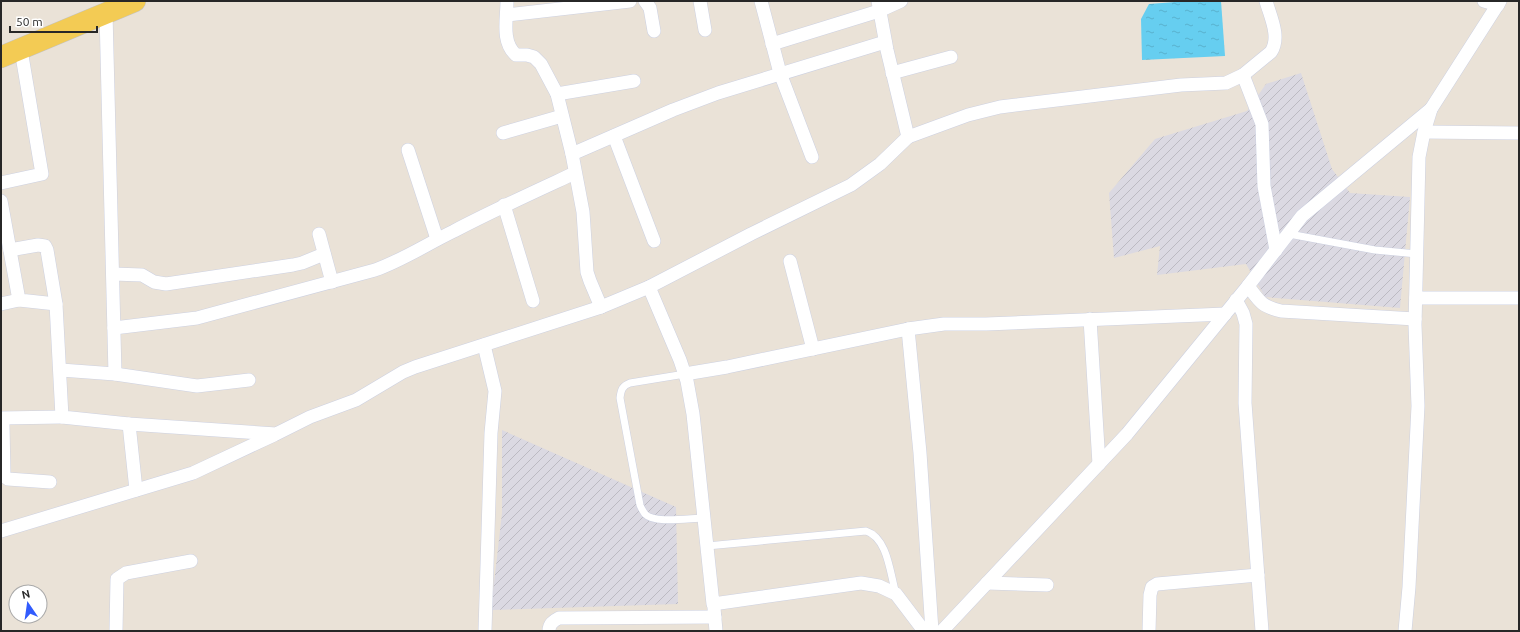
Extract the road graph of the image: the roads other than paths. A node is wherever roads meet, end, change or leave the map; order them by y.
1 (507, 1) edge
2 (630, 1) edge
3 (644, 1) edge
4 (700, 1) edge
5 (761, 1) edge
6 (901, 1) edge
7 (1266, 1) edge
8 (1484, 1) edge
9 (129, 2) edge
10 (1499, 3) edge
11 (559, 5) edge
12 (879, 6) edge
13 (106, 13) junction
14 (507, 15) junction
15 (705, 30) dead end
16 (654, 31) dead end
17 (885, 42) junction
18 (772, 44) junction
19 (21, 50) junction
20 (1, 57) edge
21 (952, 57) dead end
22 (780, 73) junction
23 (892, 73) junction
24 (1243, 75) junction
25 (634, 81) dead end
26 (557, 94) junction
27 (1431, 109) junction
28 (562, 116) junction
29 (1424, 132) junction
30 (503, 133) dead end
31 (1519, 133) edge
32 (614, 136) junction
33 (908, 137) junction
34 (408, 150) dead end
35 (572, 154) junction
36 (812, 157) dead end
37 (575, 173) junction
38 (1, 183) edge
39 (1, 202) edge
40 (504, 205) junction
41 (318, 234) dead end
42 (1288, 234) junction
43 (437, 239) junction
44 (654, 241) dead end
45 (10, 250) junction
46 (1276, 250) junction
47 (324, 254) junction
48 (1417, 254) junction
49 (790, 261) dead end
50 (113, 274) junction
51 (332, 282) junction
52 (1248, 286) junction
53 (649, 287) junction
54 (1416, 298) junction
55 (1519, 298) edge
56 (19, 300) junction
57 (1236, 300) junction
58 (533, 301) dead end
59 (1, 304) edge
60 (56, 304) junction
61 (601, 307) junction
62 (1225, 314) junction
63 (1090, 319) junction
64 (1415, 319) junction
65 (114, 328) junction
66 (908, 329) junction
67 (484, 345) junction
68 (813, 349) junction
69 (61, 370) junction
70 (115, 374) junction
71 (684, 374) junction
72 (249, 380) dead end
73 (62, 417) junction
74 (1, 419) edge
75 (129, 424) junction
76 (276, 434) junction
77 (1099, 464) junction
78 (50, 482) dead end
79 (136, 490) junction
80 (704, 518) junction
81 (1, 531) edge
82 (707, 546) junction
83 (191, 561) dead end
84 (1258, 575) junction
85 (987, 583) junction
86 (1047, 585) dead end
87 (896, 594) junction
88 (714, 611) junction
89 (116, 631) edge
90 (485, 631) edge
91 (549, 631) edge
92 (716, 631) edge
93 (924, 631) edge
94 (932, 631) edge
95 (942, 631) edge
96 (1149, 631) edge
97 (1262, 631) edge
98 (1405, 631) edge

1 - 14 street
2 - 11 street
3 - 16 street
4 - 15 street
5 - 18 street
6 - 12 street
7 - 24 street
8 - 10 street
9 - 13 main road
10 - 27 street
11 - 14 street
12 - 17 street
12 - 18 street
13 - 19 main road
13 - 50 street
14 - 26 street
17 - 22 street
17 - 23 street
18 - 22 street
19 - 20 main road
19 - 38 street
21 - 23 street
22 - 32 street
22 - 36 street
23 - 33 street
24 - 33 street
24 - 46 street
25 - 26 street
26 - 28 street
27 - 29 street
27 - 42 street
28 - 30 street
28 - 35 street
29 - 31 street
29 - 48 street
32 - 35 street
32 - 44 street
33 - 53 street
34 - 43 street
35 - 37 street
37 - 40 street
37 - 61 street
39 - 45 street
40 - 43 street
40 - 58 street
41 - 47 street
42 - 46 street
42 - 48 lane
43 - 51 street
45 - 56 street
45 - 60 street
46 - 52 street
47 - 50 street
47 - 51 street
48 - 54 street
49 - 68 street
50 - 65 street
51 - 65 street
52 - 57 street
52 - 64 street
53 - 61 street
53 - 71 street
54 - 55 street
54 - 64 street
56 - 59 street
56 - 60 street
57 - 62 street
57 - 84 street
60 - 69 street
61 - 67 street
62 - 63 street
62 - 77 street
63 - 66 street
63 - 77 street
64 - 98 street
65 - 70 street
66 - 68 street
66 - 94 street
67 - 76 street
67 - 90 street
68 - 71 street
69 - 70 street
69 - 73 street
70 - 72 street
71 - 80 street
71 - 80 lane
73 - 74 street
73 - 75 street
74 - 78 street
75 - 76 street
75 - 79 street
76 - 79 street
77 - 85 street
79 - 81 street
80 - 82 street
82 - 87 lane
82 - 88 street
83 - 89 street
84 - 96 street
84 - 97 street
85 - 86 street
85 - 95 street
87 - 88 street
87 - 93 street
88 - 91 street
88 - 92 street

